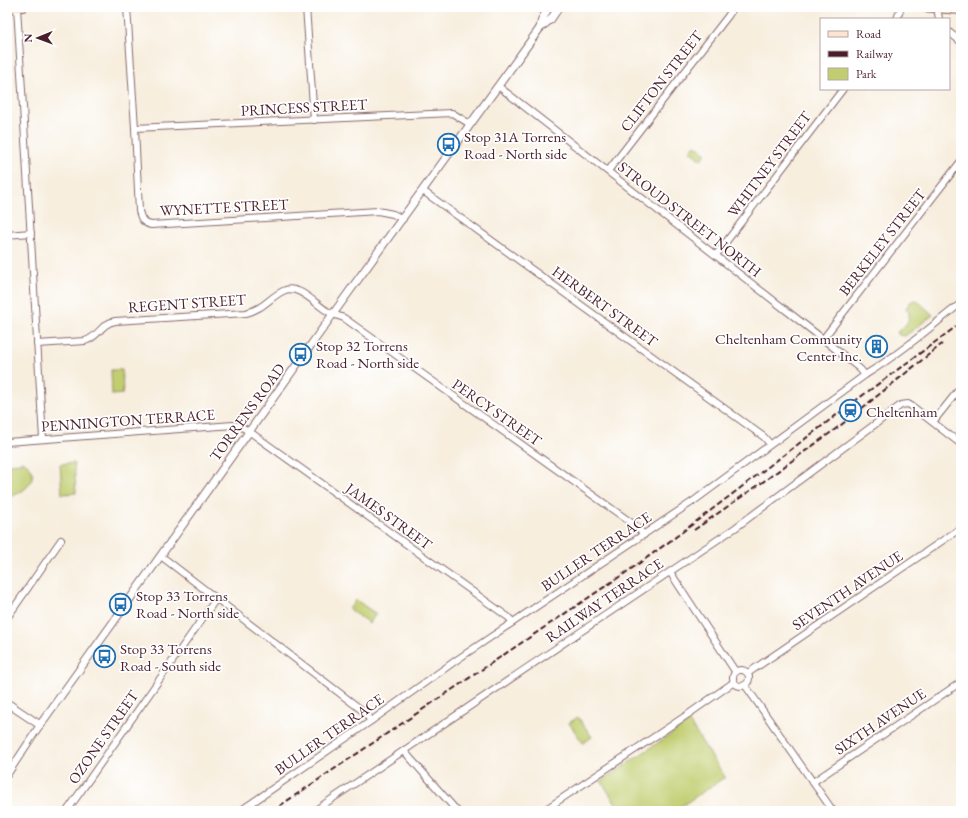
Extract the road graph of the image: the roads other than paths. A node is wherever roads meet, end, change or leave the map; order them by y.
1 (17, 7) edge
2 (23, 7) edge
3 (127, 7) edge
4 (306, 7) edge
5 (549, 7) edge
6 (559, 7) edge
7 (734, 7) edge
8 (902, 7) edge
9 (921, 7) edge
10 (7, 8) edge
11 (937, 8) edge
12 (961, 10) edge
13 (897, 18) edge
14 (939, 18) edge
15 (540, 28) junction
16 (950, 33) edge
17 (961, 42) edge
18 (498, 86) junction
19 (842, 90) edge
20 (314, 120) junction
21 (470, 124) junction
22 (135, 128) junction
23 (961, 160) edge
24 (608, 171) junction
25 (423, 191) junction
26 (403, 219) junction
27 (31, 233) junction
28 (7, 235) edge
29 (716, 255) junction
30 (961, 303) edge
31 (333, 314) junction
32 (823, 339) junction
33 (37, 344) junction
34 (865, 375) junction
35 (961, 387) edge
36 (933, 422) junction
37 (250, 432) junction
38 (43, 439) junction
39 (7, 442) edge
40 (770, 444) junction
41 (961, 444) edge
42 (961, 528) edge
43 (644, 535) junction
44 (61, 540) dead end
45 (161, 556) junction
46 (670, 572) junction
47 (216, 598) junction
48 (7, 618) edge
49 (512, 622) junction
50 (735, 671) junction
51 (748, 673) junction
52 (734, 682) junction
53 (961, 682) edge
54 (745, 684) junction
55 (7, 703) edge
56 (371, 721) junction
57 (40, 725) junction
58 (404, 751) junction
59 (7, 775) edge
60 (813, 782) junction
61 (67, 811) edge
62 (240, 811) edge
63 (314, 811) edge
64 (456, 811) edge
65 (543, 811) edge
66 (833, 811) edge

1 - 2 main road
1 - 10 main road
1 - 27 street
3 - 22 street, WYNETTE STREET
4 - 20 street
5 - 15 street, TORRENS ROAD
6 - 15 street, TORRENS ROAD
7 - 24 street, CLIFTON STREET
8 - 13 street
9 - 11 main road
11 - 12 main road
11 - 14 street
15 - 18 street, TORRENS ROAD
16 - 17 street
18 - 21 street, TORRENS ROAD
18 - 24 street, STROUD STREET NORTH
19 - 29 street, WHITNEY STREET
20 - 21 street, PRINCESS STREET
20 - 22 street, PRINCESS STREET
21 - 25 street, TORRENS ROAD
22 - 26 street, WYNETTE STREET
23 - 32 street, BERKELEY STREET
24 - 29 street, STROUD STREET NORTH
25 - 26 street, TORRENS ROAD
25 - 40 street, HERBERT STREET
26 - 31 street, TORRENS ROAD
27 - 28 street
27 - 33 street
29 - 32 street, STROUD STREET NORTH
30 - 34 street, BULLER TERRACE
31 - 33 street, REGENT STREET
31 - 37 street, TORRENS ROAD
31 - 43 street, PERCY STREET
32 - 34 street, STROUD STREET NORTH
33 - 38 street
34 - 40 street, BULLER TERRACE
35 - 36 street
36 - 41 street
36 - 46 street, RAILWAY TERRACE
37 - 38 street, PENNINGTON TERRACE
37 - 45 street, TORRENS ROAD
37 - 49 street, JAMES STREET
38 - 39 street, PENNINGTON TERRACE
40 - 43 street, BULLER TERRACE
42 - 51 street, SEVENTH AVENUE
43 - 49 street, BULLER TERRACE
44 - 48 street
45 - 47 street
45 - 57 street, TORRENS ROAD
46 - 50 street
46 - 58 street, RAILWAY TERRACE
47 - 56 street
47 - 61 street, OZONE STREET
49 - 56 street, BULLER TERRACE
50 - 51 street
50 - 52 street
51 - 54 street
52 - 54 street
52 - 65 street
53 - 60 street, SIXTH AVENUE
54 - 60 street
55 - 57 street
56 - 62 street, BULLER TERRACE
57 - 59 street, TORRENS ROAD
58 - 63 street, RAILWAY TERRACE
58 - 64 street
60 - 66 street

